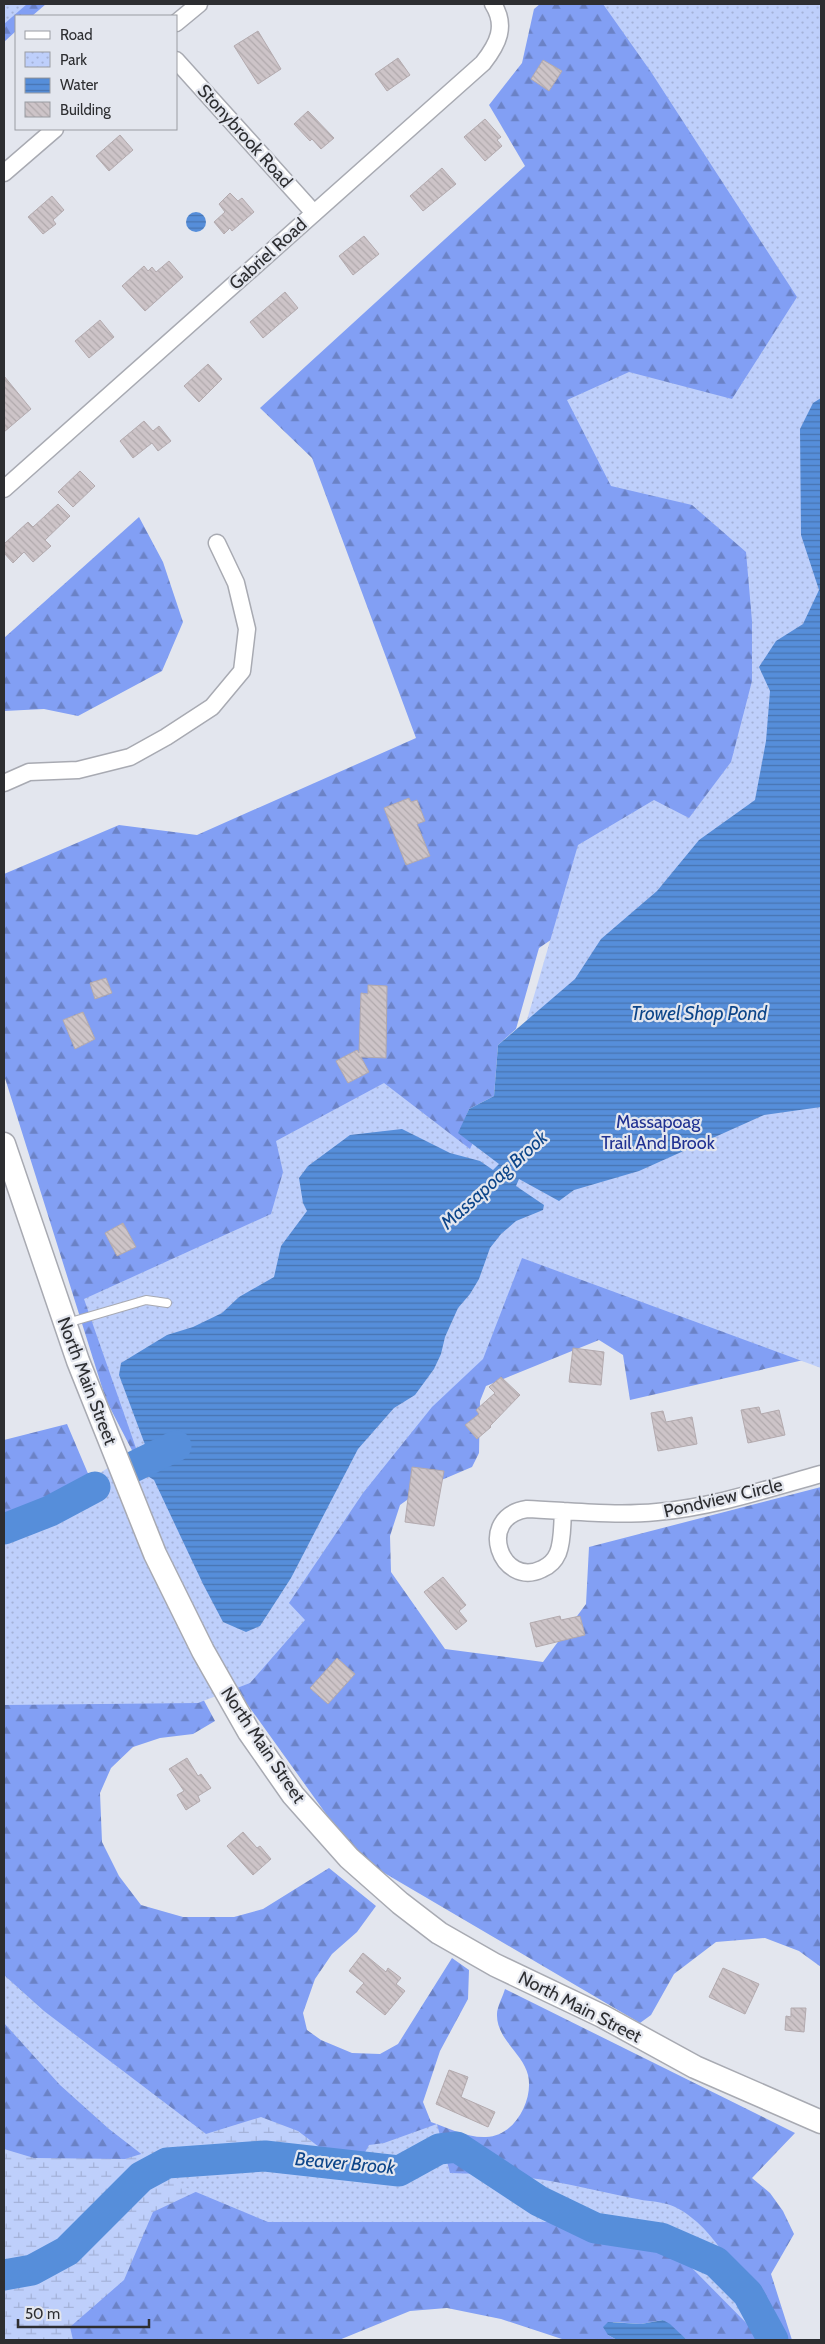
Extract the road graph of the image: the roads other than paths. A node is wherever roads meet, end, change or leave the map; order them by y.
1 (199, 4) edge
2 (493, 4) edge
3 (178, 22) edge
4 (178, 62) edge
5 (54, 130) edge
6 (4, 173) edge
7 (314, 213) junction
8 (4, 488) edge
9 (216, 543) dead end
10 (4, 783) edge
11 (4, 1144) edge
12 (167, 1303) dead end
13 (65, 1324) junction
14 (821, 1474) edge
15 (563, 1511) junction
16 (821, 2122) edge

1 - 3 street
2 - 7 street, Gabriel Road
4 - 7 street, Stonybrook Road
5 - 6 street
7 - 8 street, Gabriel Road
9 - 10 street
11 - 13 main road, North Main Street
12 - 13 lane
13 - 16 main road, North Main Street
14 - 15 street, Pondview Circle
15 - 15 street, Pondview Circle

